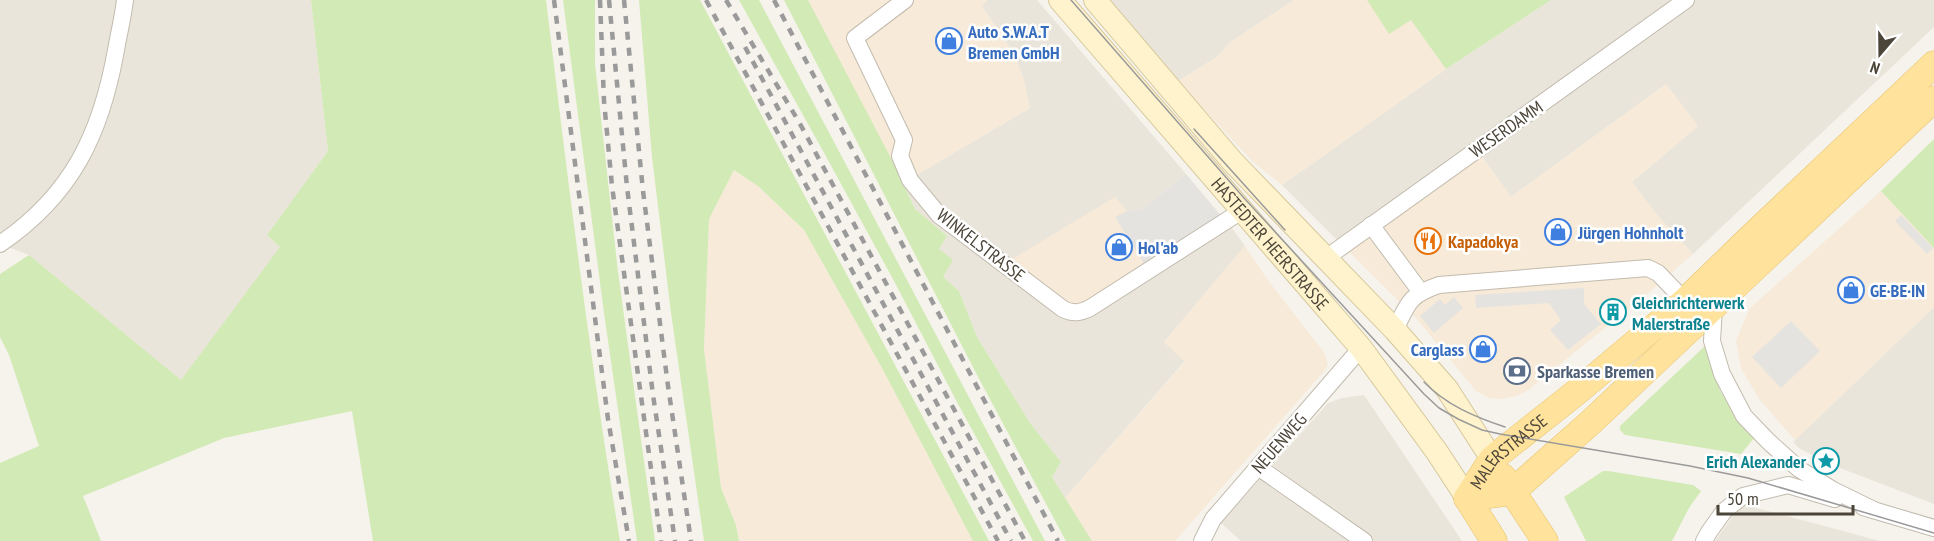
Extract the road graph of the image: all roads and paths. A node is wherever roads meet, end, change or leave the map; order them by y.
1 (125, 0) edge
2 (905, 0) edge
3 (1060, 0) edge
4 (1095, 0) edge
5 (1686, 0) edge
6 (1934, 64) edge
7 (1934, 99) edge
8 (1243, 210) junction
9 (1371, 225) junction
10 (0, 244) edge
11 (1326, 258) junction
12 (1420, 291) junction
13 (1685, 301) junction
14 (1714, 307) junction
15 (1395, 330) junction
16 (1361, 348) junction
17 (1492, 459) junction
18 (1258, 466) junction
19 (1512, 492) junction
20 (1467, 498) junction
21 (1874, 510) junction
22 (1934, 528) edge
23 (1202, 541) edge
24 (1364, 541) edge
25 (1494, 541) edge
26 (1545, 541) edge
27 (1704, 541) edge

1 - 10 street
2 - 8 street, WINKELSTRASSE
3 - 8 main road, HASTEDTER HEERSTRASSE
4 - 11 main road, HASTEDTER HEERSTRASSE
5 - 9 street, WESERDAMM
6 - 13 main road, MALERSTRASSE
7 - 14 main road, MALERSTRASSE
8 - 16 main road, HASTEDTER HEERSTRASSE
9 - 11 street, WESERDAMM
9 - 12 street
11 - 15 main road, HASTEDTER HEERSTRASSE
12 - 13 street
12 - 15 street
13 - 17 main road, MALERSTRASSE
14 - 19 main road, MALERSTRASSE
14 - 21 street
15 - 17 main road, HASTEDTER HEERSTRASSE
16 - 18 street, NEUENWEG
16 - 20 main road, HASTEDTER HEERSTRASSE
17 - 19 main road, HASTEDTER HEERSTRASSE
17 - 20 main road, MALERSTRASSE
18 - 23 street, NEUENWEG
18 - 24 street
19 - 20 main road, MALERSTRASSE
19 - 26 main road, HASTEDTER HEERSTRASSE
20 - 25 main road
21 - 22 street
21 - 27 street

